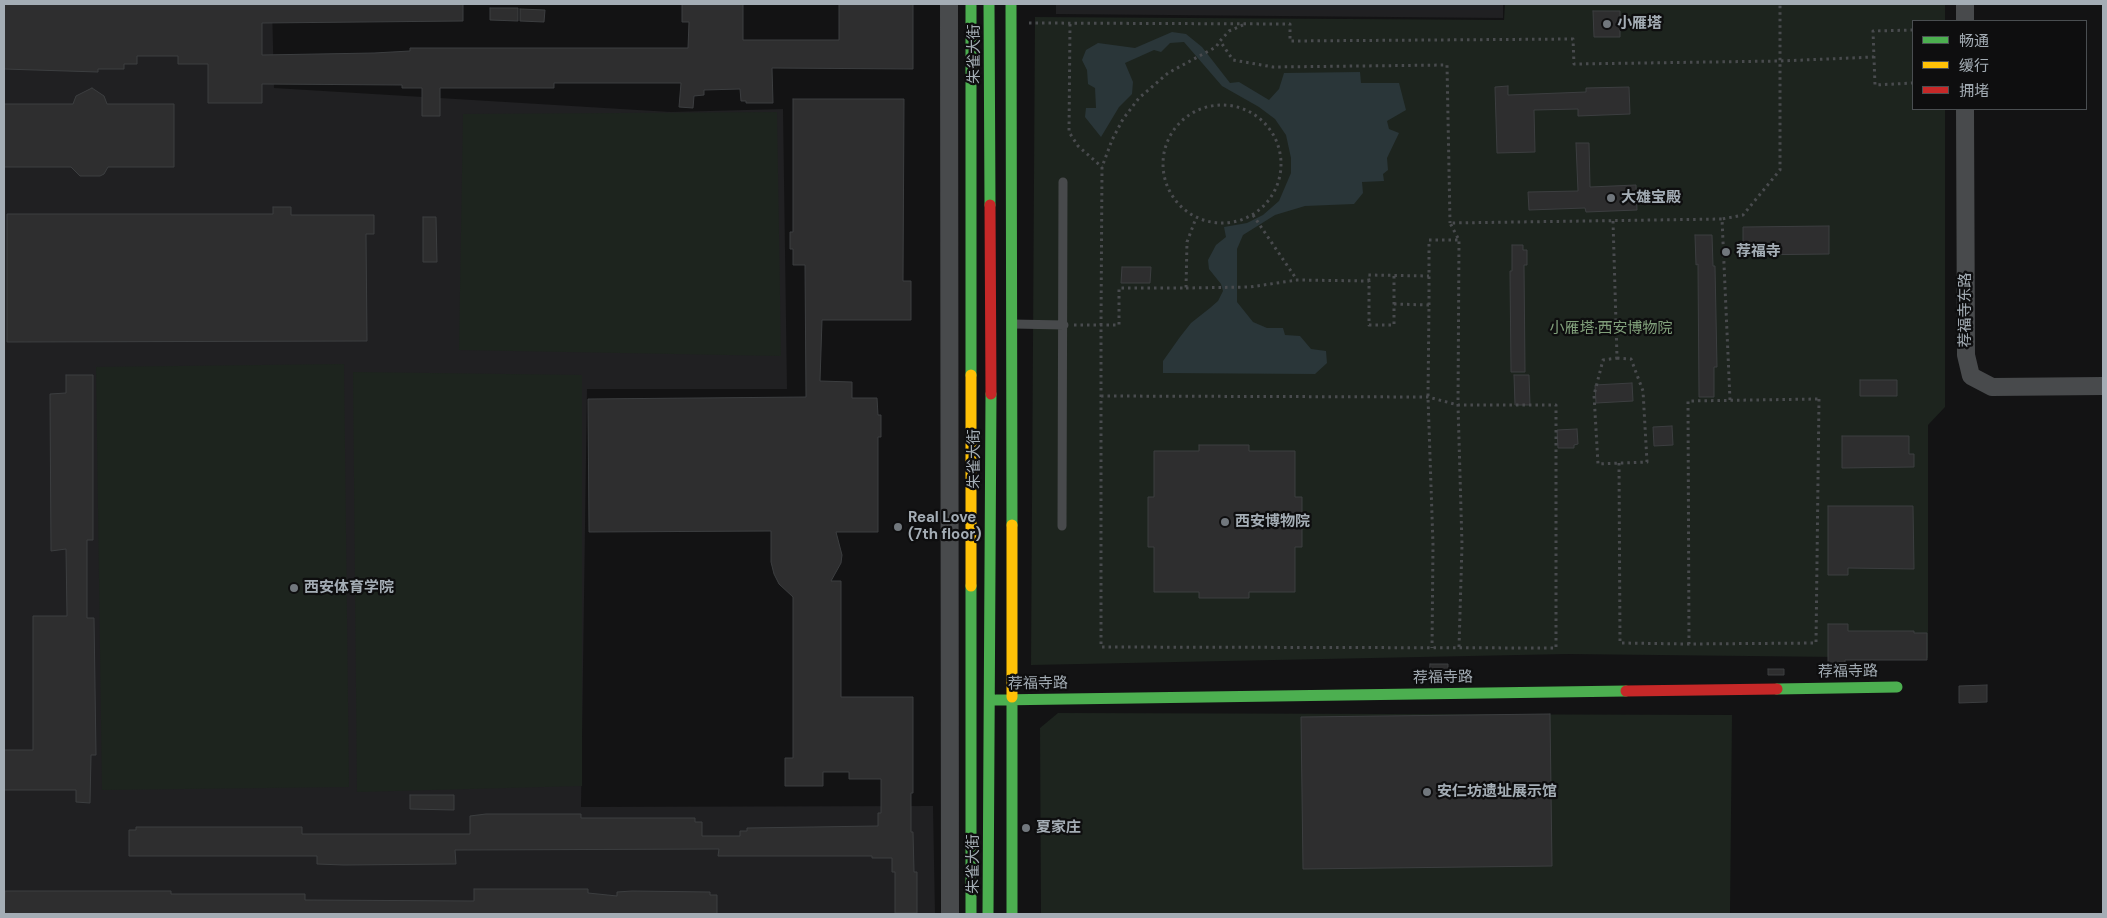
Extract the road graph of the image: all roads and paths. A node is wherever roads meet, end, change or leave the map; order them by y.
1 (949, 4) edge
2 (971, 4) edge
3 (990, 4) edge
4 (1011, 4) edge
5 (1780, 4) edge
6 (1965, 4) edge
7 (1965, 20) edge
8 (1011, 22) junction
9 (1070, 24) junction
10 (1247, 24) junction
11 (1912, 30) edge
12 (1220, 41) junction
13 (1874, 57) junction
14 (1780, 61) junction
15 (1912, 83) edge
16 (1965, 110) edge
17 (1102, 168) junction
18 (1063, 182) dead end
19 (1253, 215) junction
20 (1196, 218) junction
21 (1722, 219) junction
22 (1613, 220) junction
23 (1450, 223) junction
24 (1459, 240) junction
25 (1394, 276) junction
26 (1429, 276) junction
27 (1297, 280) junction
28 (1369, 281) junction
29 (1186, 288) junction
30 (1394, 304) junction
31 (1429, 305) junction
32 (1001, 324) junction
33 (1064, 325) junction
34 (1101, 325) junction
35 (1617, 358) junction
36 (2103, 386) edge
37 (1101, 396) junction
38 (1428, 397) junction
39 (1730, 400) junction
40 (1458, 405) junction
41 (1619, 463) junction
42 (1062, 526) dead end
43 (1690, 644) junction
44 (1432, 648) junction
45 (1459, 648) junction
46 (1897, 687) dead end
47 (989, 700) junction
48 (1012, 700) junction
49 (950, 914) edge
50 (971, 914) edge
51 (988, 914) edge
52 (1012, 914) edge

1 - 49 street
2 - 50 street, 朱雀大街
3 - 32 street, 朱雀大街
4 - 8 street
5 - 14 path
6 - 7 street
8 - 9 path
8 - 32 street
9 - 10 path
9 - 17 path
10 - 12 path
10 - 14 path
11 - 13 path
12 - 17 path
12 - 23 path
13 - 14 path
13 - 15 path
14 - 21 path
16 - 36 street, 荐福寺东路
17 - 34 path
18 - 33 lane
19 - 20 path
19 - 20 path
19 - 27 path
20 - 29 path
21 - 22 path
21 - 39 path
22 - 23 path
22 - 35 path
23 - 24 path
24 - 26 path
24 - 40 path
25 - 26 path
25 - 28 path
25 - 30 path
26 - 31 path
27 - 28 path
27 - 29 path
28 - 30 path
29 - 34 path
30 - 31 path
31 - 38 path
32 - 33 lane
32 - 47 street, 朱雀大街
32 - 48 street
33 - 34 path
33 - 42 lane
34 - 37 path
35 - 41 path
35 - 41 path
37 - 38 path
37 - 44 path
38 - 40 path
38 - 44 path
39 - 43 path
39 - 43 path
40 - 45 path
40 - 45 path
41 - 43 path
44 - 45 path
46 - 48 street, 荐福寺路
47 - 48 street, 荐福寺路
47 - 51 street, 朱雀大街
48 - 52 street

